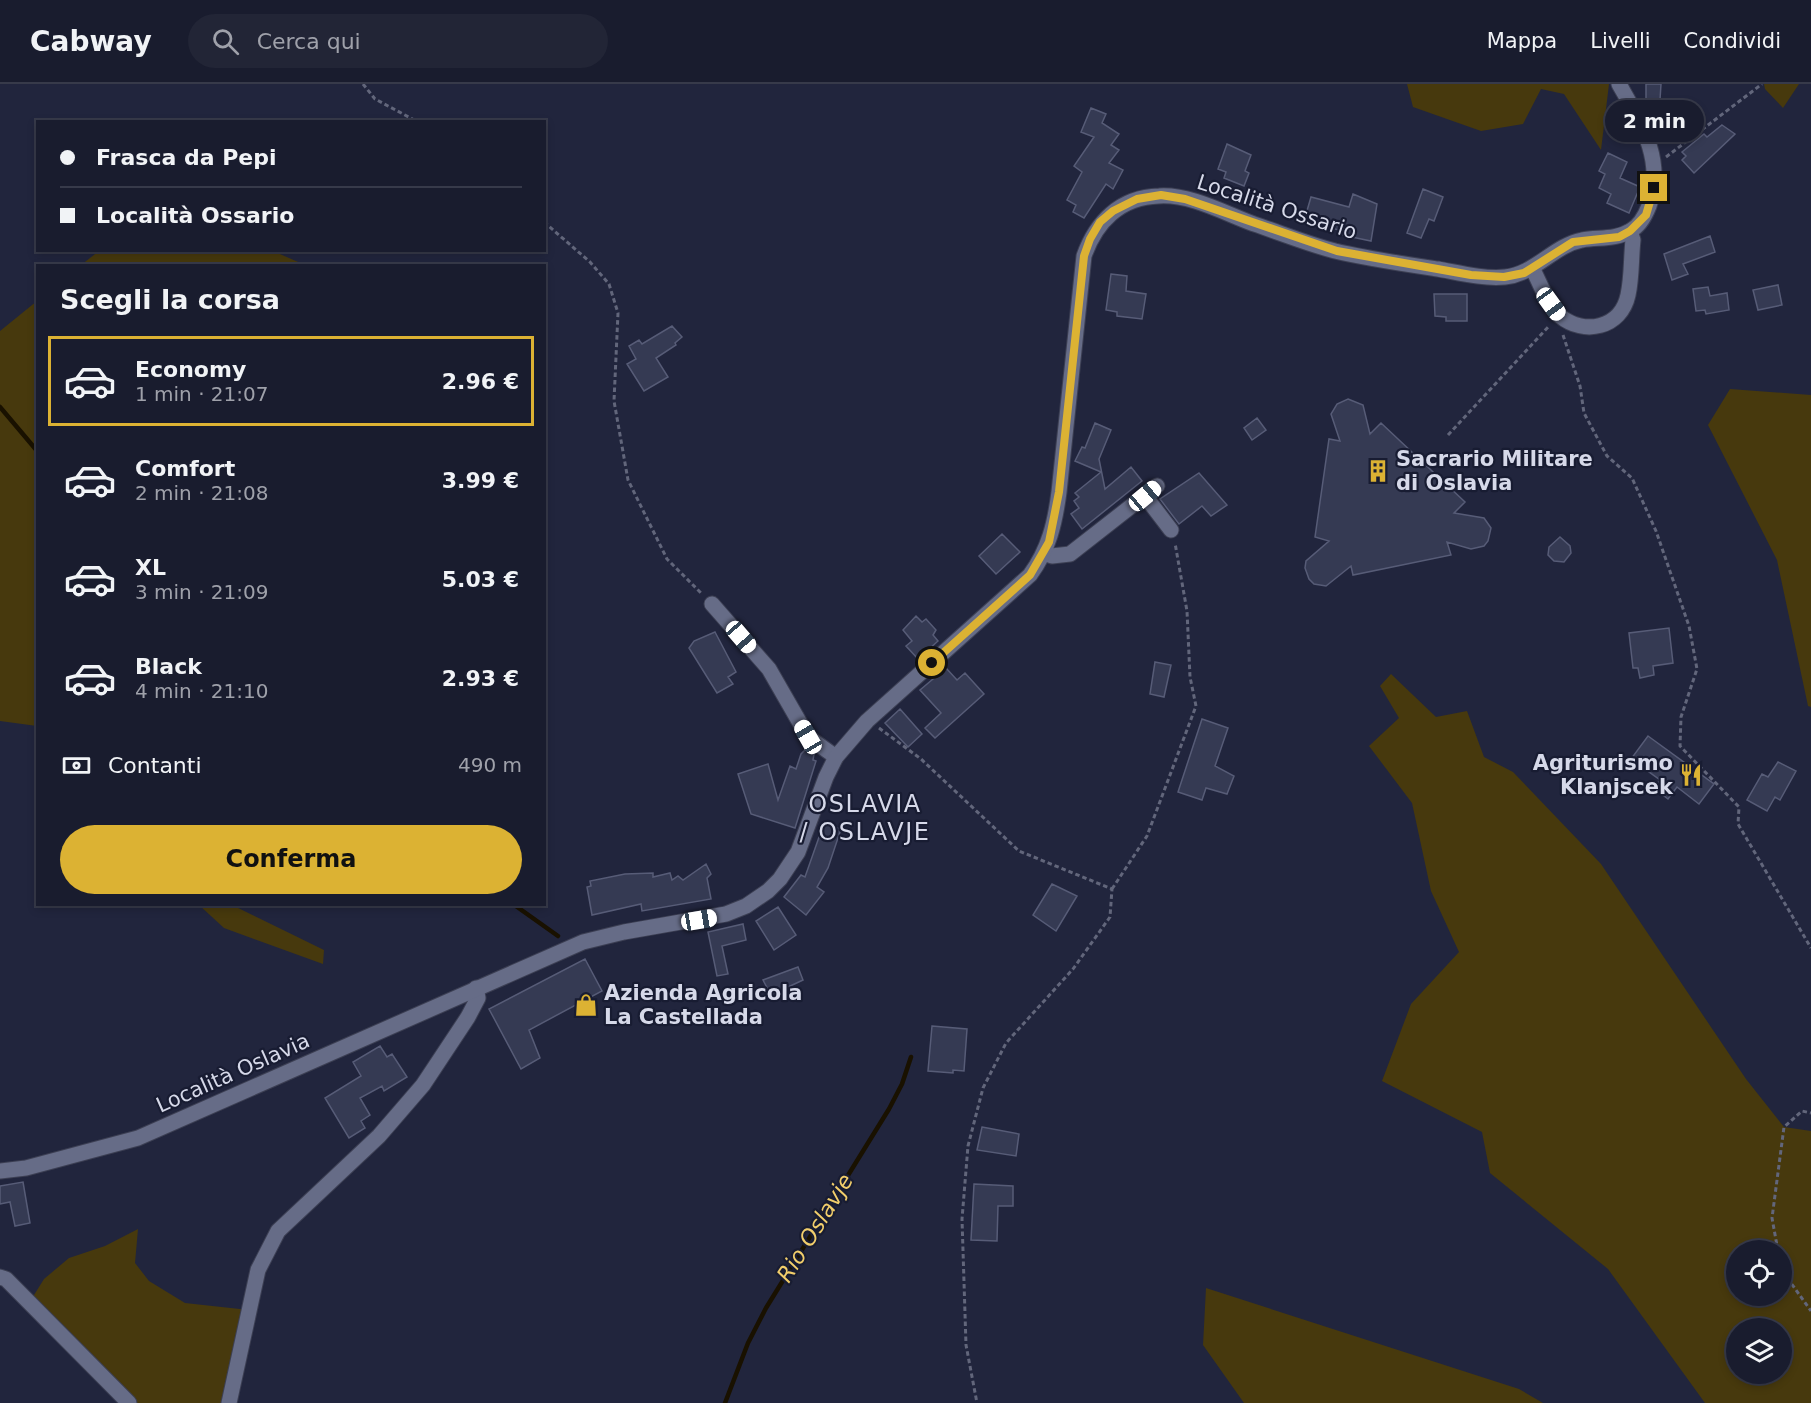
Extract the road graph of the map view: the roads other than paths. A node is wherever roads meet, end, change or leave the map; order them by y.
1 (1618, 84) edge
2 (1630, 231) junction
3 (1532, 268) junction
4 (1171, 530) road end
5 (1044, 553) junction
6 (712, 604) road end
7 (836, 757) junction
8 (476, 988) junction
9 (0, 1172) edge
10 (0, 1277) edge
11 (129, 1403) edge
12 (230, 1403) edge

1 - 2 street
2 - 3 street, Località Ossario
2 - 3 street
3 - 5 street, Località Ossario
4 - 5 street
5 - 7 street, Località Ossario
6 - 7 street
7 - 8 street, Località Oslavia
8 - 9 street, Località Oslavia
8 - 12 street
10 - 11 street

